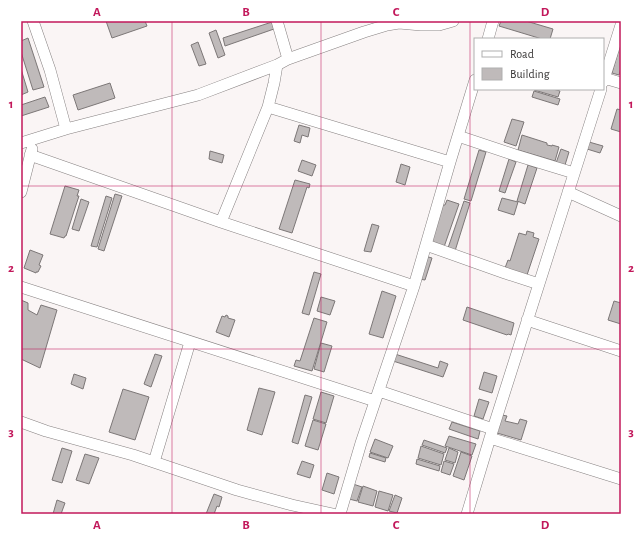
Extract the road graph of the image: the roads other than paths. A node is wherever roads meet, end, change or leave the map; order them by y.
1 (33, 21) edge
2 (277, 21) edge
3 (453, 21) edge
4 (493, 21) edge
5 (408, 22) edge
6 (621, 25) edge
7 (488, 38) edge
8 (288, 59) junction
9 (277, 65) junction
10 (604, 80) edge
11 (474, 83) edge
12 (621, 83) edge
13 (601, 90) edge
14 (268, 107) junction
15 (66, 129) junction
16 (458, 136) junction
17 (35, 138) junction
18 (21, 143) edge
19 (30, 156) junction
20 (450, 162) junction
21 (574, 173) junction
22 (21, 192) edge
23 (568, 192) junction
24 (621, 216) edge
25 (221, 222) junction
26 (426, 245) junction
27 (539, 284) junction
28 (414, 286) junction
29 (21, 287) edge
30 (528, 320) junction
31 (190, 342) junction
32 (621, 351) edge
33 (377, 396) junction
34 (21, 422) edge
35 (491, 434) junction
36 (154, 462) junction
37 (621, 479) edge
38 (333, 514) edge
39 (340, 514) edge
40 (467, 514) edge

1 - 15 street
2 - 8 street
3 - 5 street
4 - 7 street
5 - 8 street
6 - 10 street
8 - 9 street
9 - 14 street
9 - 15 street
10 - 12 street
11 - 16 street
13 - 21 street
14 - 20 street
14 - 25 street
15 - 17 street
16 - 20 street
16 - 21 street
17 - 18 street
17 - 19 street
19 - 22 street
19 - 25 street
20 - 26 street
21 - 23 street
23 - 24 street
23 - 27 street
25 - 28 street
26 - 27 street
26 - 28 street
27 - 30 street
28 - 33 street
29 - 31 street
30 - 32 street
30 - 35 street
31 - 33 street
31 - 36 street
33 - 35 street
33 - 39 street
34 - 36 street
35 - 37 street
35 - 40 street
36 - 38 street

